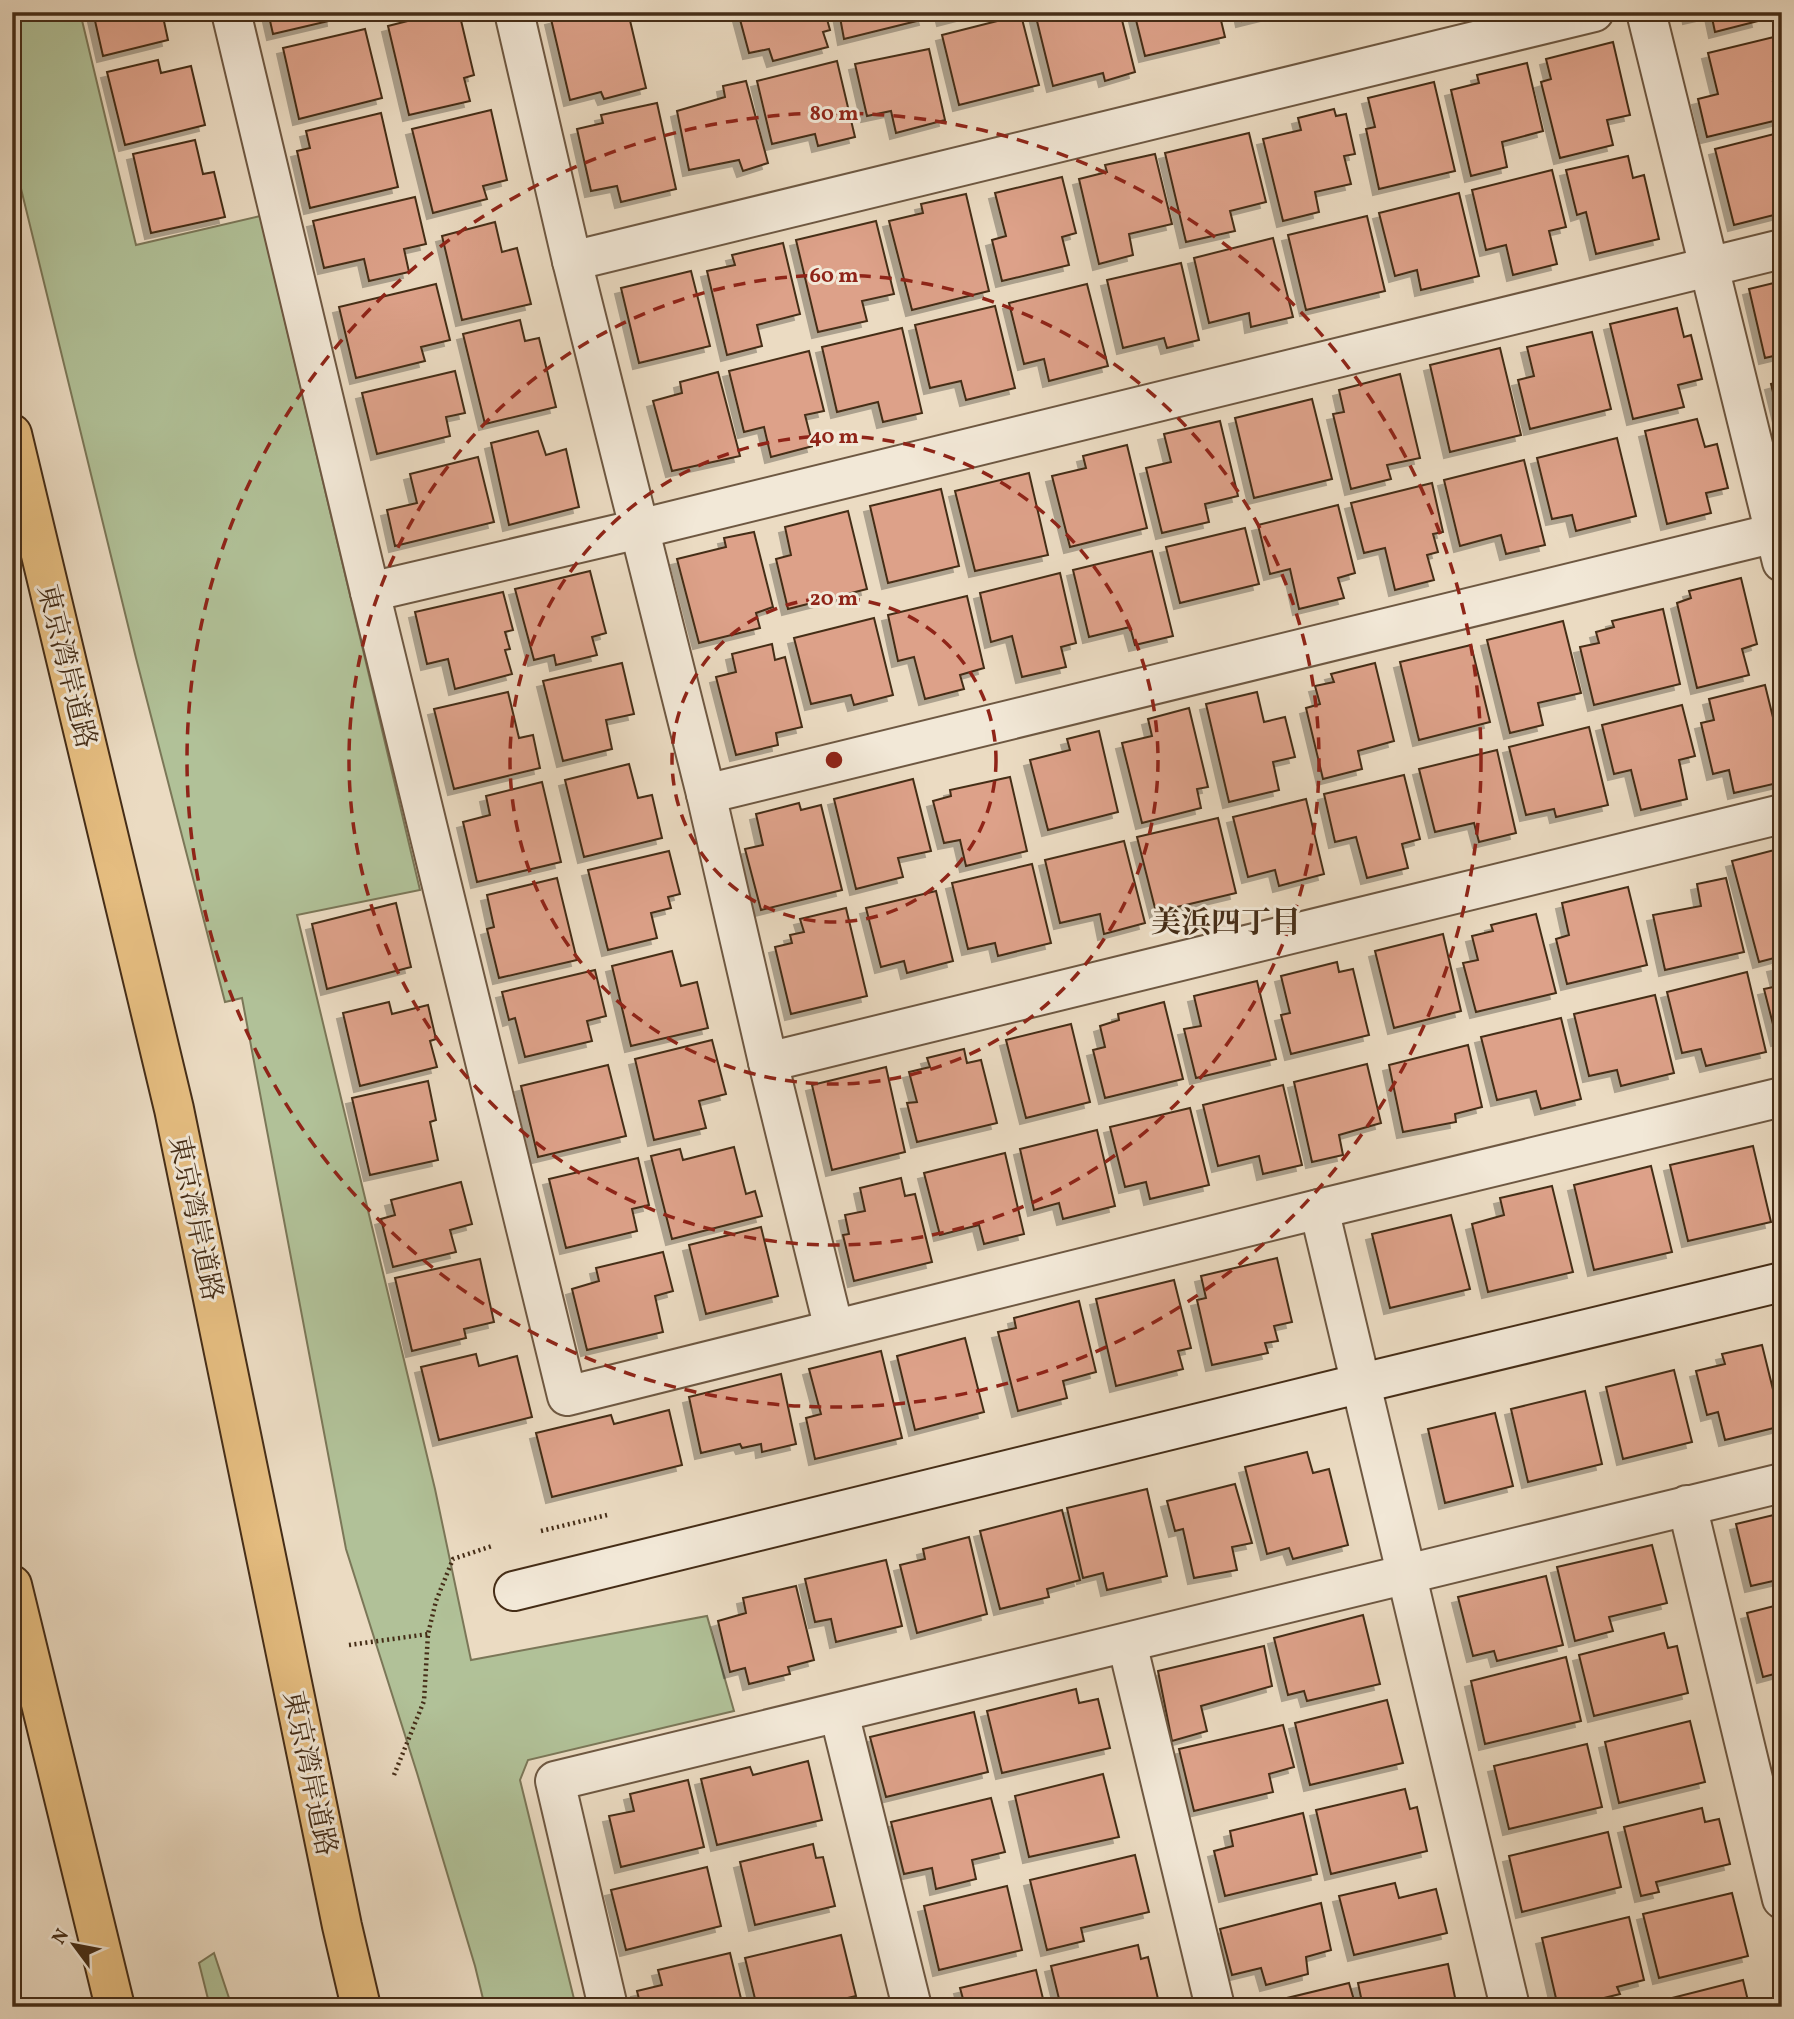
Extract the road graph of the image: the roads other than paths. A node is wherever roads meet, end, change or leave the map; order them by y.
1 (231, 12) edge
2 (514, 12) edge
3 (1594, 12) edge
4 (1646, 12) edge
5 (1782, 249) edge
6 (572, 261) junction
7 (1708, 267) junction
8 (12, 434) edge
9 (639, 529) junction
10 (1778, 547) edge
11 (370, 592) junction
12 (706, 794) junction
13 (1782, 814) edge
14 (768, 1062) junction
15 (1782, 1097) edge
16 (1319, 1209) junction
17 (1782, 1282) edge
18 (834, 1329) junction
19 (1362, 1383) junction
20 (1782, 1483) edge
21 (1687, 1505) junction
22 (1405, 1574) junction
23 (12, 1585) edge
24 (514, 1591) dead end
25 (1127, 1643) junction
26 (839, 1713) junction
27 (1782, 1899) edge
28 (115, 2007) edge
29 (361, 2007) edge
30 (608, 2007) edge
31 (912, 2007) edge
32 (1215, 2007) edge
33 (1510, 2007) edge

1 - 11 street
2 - 6 street
3 - 6 street
4 - 7 street
5 - 7 street
6 - 9 street
7 - 9 street
7 - 10 street
8 - 29 highway, 東京湾岸道路
9 - 11 street
9 - 12 street
10 - 12 street
11 - 18 street
12 - 14 street
13 - 14 street
14 - 18 street
15 - 16 street
16 - 18 street
16 - 19 street
17 - 19 street
19 - 22 street
19 - 24 street
20 - 21 street
21 - 22 street
21 - 27 street
22 - 25 street
22 - 33 street
23 - 28 highway
25 - 26 street
25 - 32 street
26 - 30 street
26 - 31 street

